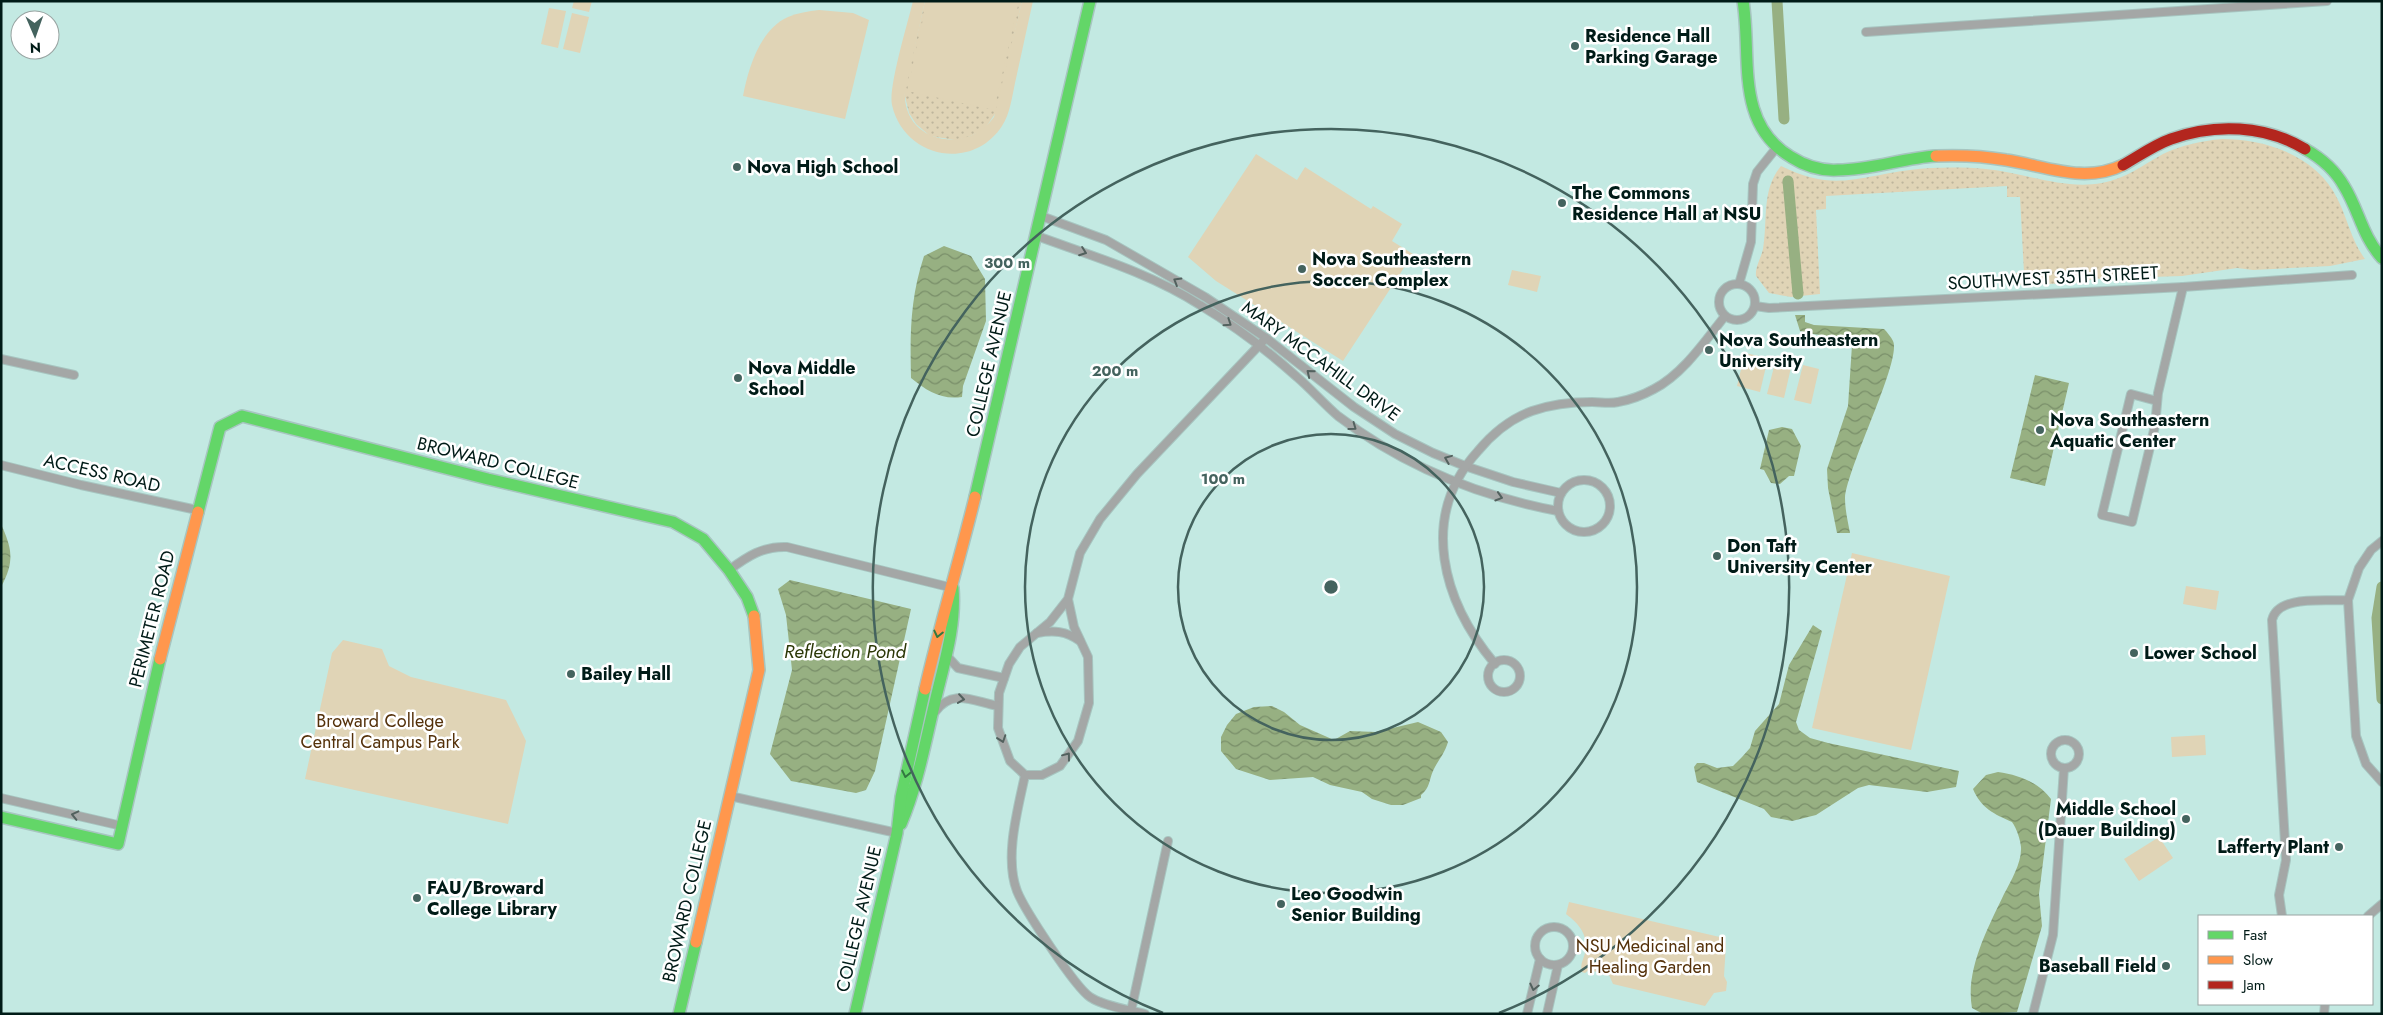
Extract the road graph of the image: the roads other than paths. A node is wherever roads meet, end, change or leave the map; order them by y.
1 (1090, 1) edge
2 (1742, 1) edge
3 (2327, 1) edge
4 (1866, 32) dead end
5 (1777, 147) junction
6 (1042, 216) junction
7 (1037, 236) junction
8 (1129, 252) junction
9 (2382, 258) edge
10 (1121, 266) junction
11 (2352, 275) dead end
12 (1739, 284) junction
13 (2183, 287) junction
14 (1755, 306) junction
15 (1725, 316) junction
16 (1266, 338) junction
17 (1259, 345) junction
18 (1, 359) edge
19 (74, 376) dead end
20 (2157, 401) junction
21 (242, 416) joint
22 (1, 465) edge
23 (1465, 466) junction
24 (1456, 482) junction
25 (1561, 493) junction
26 (197, 510) junction
27 (1558, 511) junction
28 (2382, 541) edge
29 (729, 570) junction
30 (954, 588) junction
31 (1068, 599) junction
32 (2348, 600) junction
33 (1036, 634) junction
34 (1080, 641) junction
35 (946, 655) junction
36 (1495, 664) junction
37 (1004, 678) junction
38 (998, 706) junction
39 (932, 716) junction
40 (2064, 768) dead end
41 (1025, 775) junction
42 (2382, 782) edge
43 (730, 796) junction
44 (1, 798) edge
45 (1, 817) edge
46 (122, 826) junction
47 (897, 833) junction
48 (1168, 841) dead end
49 (2382, 904) edge
50 (2282, 915) edge
51 (2369, 915) edge
52 (1540, 959) junction
53 (1558, 965) junction
54 (1131, 1010) junction
55 (679, 1014) edge
56 (855, 1014) edge
57 (1145, 1014) edge
58 (1528, 1014) edge
59 (1547, 1014) edge
60 (2033, 1014) edge

1 - 6 street, COLLEGE AVENUE
2 - 5 street
3 - 4 street
5 - 9 street
5 - 12 street
6 - 7 street, COLLEGE AVENUE
6 - 8 street, MARY MCCAHILL DRIVE
7 -> 10 street, MARY MCCAHILL DRIVE
7 - 30 street, COLLEGE AVENUE
8 - 10 street
16 -> 8 street, MARY MCCAHILL DRIVE
10 -> 17 street, MARY MCCAHILL DRIVE
11 - 13 street, SOUTHWEST 35TH STREET
12 - 14 street
12 - 15 street
13 - 14 street, SOUTHWEST 35TH STREET
13 - 20 street
14 - 15 street
15 - 23 street
16 - 17 street
23 -> 16 street, MARY MCCAHILL DRIVE
17 -> 24 street, MARY MCCAHILL DRIVE
17 - 31 street
18 - 19 street
20 - 20 street
21 - 26 street, PERIMETER ROAD
21 - 29 street, BROWARD COLLEGE
22 - 26 street, ACCESS ROAD
23 - 24 street
23 - 25 street, MARY MCCAHILL DRIVE
24 -> 27 street, MARY MCCAHILL DRIVE
24 - 36 street
25 - 27 street
25 - 27 street
26 - 46 street, PERIMETER ROAD
28 - 32 street
29 - 30 street
29 - 43 street, BROWARD COLLEGE
30 - 35 street, COLLEGE AVENUE
30 -> 47 street, COLLEGE AVENUE
31 - 33 street
31 - 34 street
32 - 42 street
32 - 50 street
33 - 34 street
33 - 37 street
41 -> 34 street
35 - 37 street
35 - 39 street, COLLEGE AVENUE
36 - 36 street
37 - 38 street
39 -> 38 street
38 -> 41 street
39 - 47 street, COLLEGE AVENUE
40 - 60 street
41 - 54 street
43 - 47 street
43 - 55 street, BROWARD COLLEGE
46 -> 44 street
45 - 46 street, PERIMETER ROAD
47 - 56 street, COLLEGE AVENUE
48 - 54 street
49 - 51 street
52 - 53 street
52 - 53 street
52 -> 58 street
53 - 59 street
54 - 57 street

